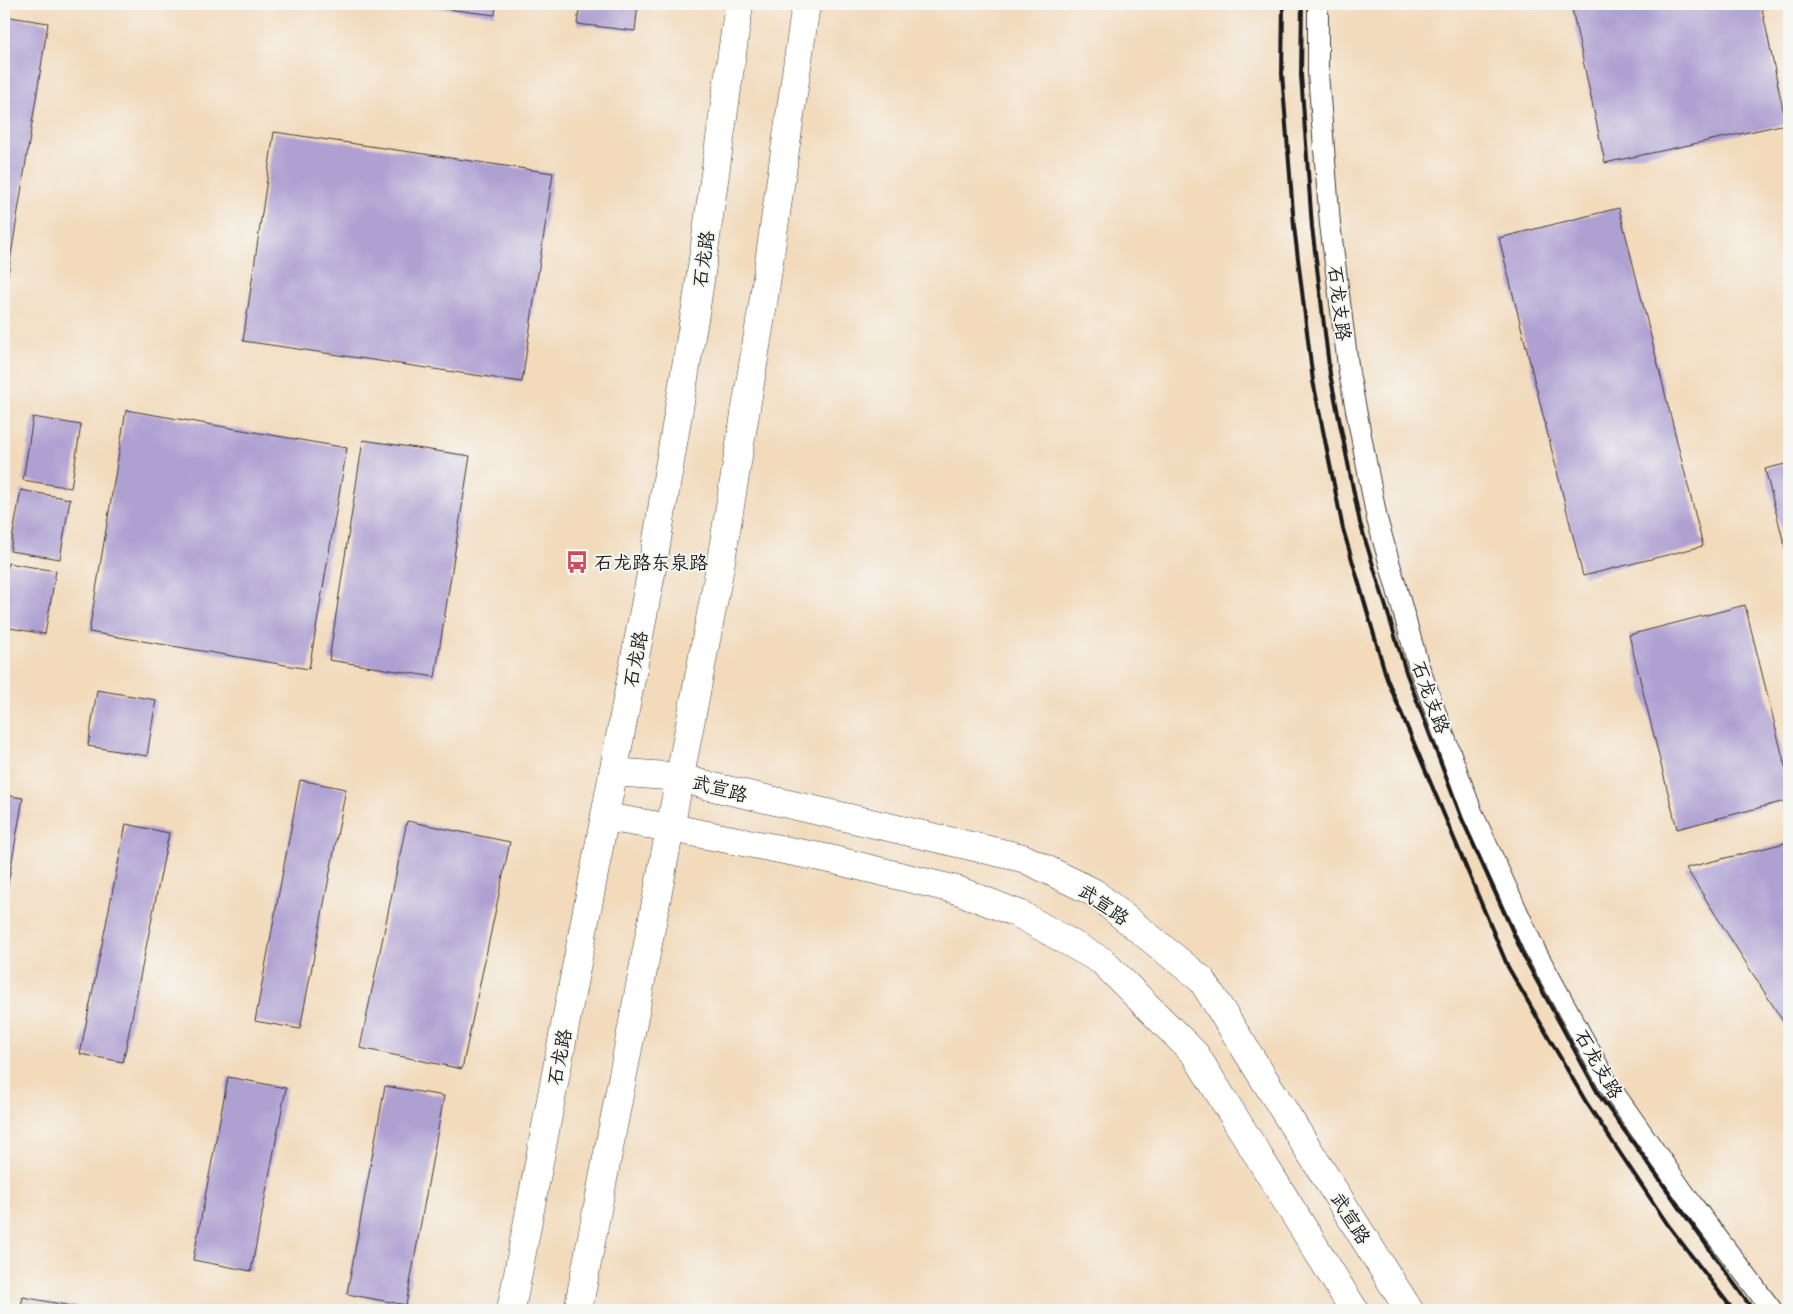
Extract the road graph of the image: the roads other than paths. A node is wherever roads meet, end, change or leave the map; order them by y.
1 (739, 4) edge
2 (806, 4) edge
3 (1318, 4) edge
4 (613, 772) junction
5 (680, 777) junction
6 (605, 818) junction
7 (671, 828) junction
8 (511, 1310) edge
9 (578, 1310) edge
10 (1354, 1310) edge
11 (1409, 1310) edge
12 (1772, 1310) edge

1 - 4 main road, 石龙路
2 - 5 main road
3 - 12 lane, 石龙支路
4 - 5 main road, 武宣路
4 - 6 main road, 石龙路
5 - 7 main road
5 - 11 main road, 武宣路
6 - 7 main road
6 - 8 main road, 石龙路
7 - 9 main road
7 - 10 main road

